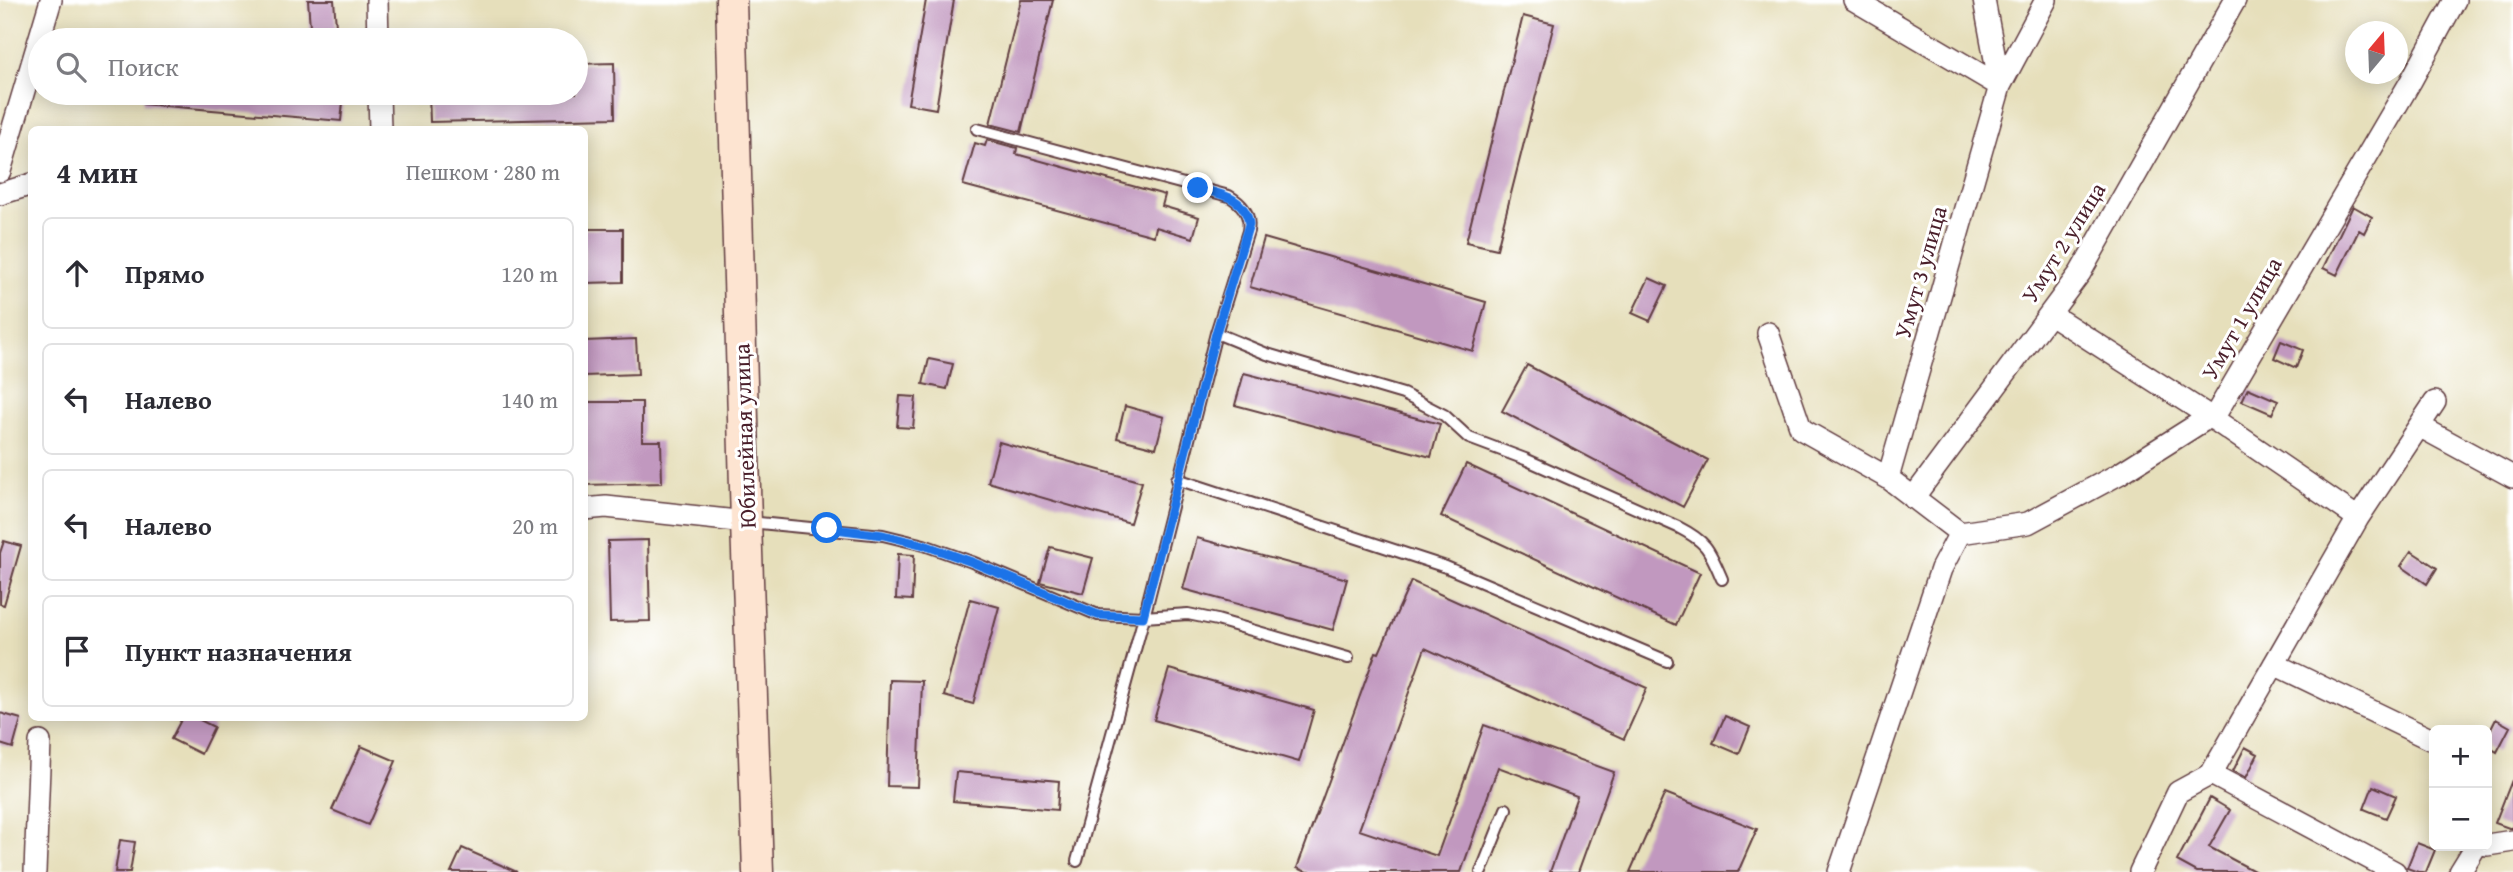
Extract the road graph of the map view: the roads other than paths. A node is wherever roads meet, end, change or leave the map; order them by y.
1 (51, 0) edge
2 (377, 0) edge
3 (732, 0) edge
4 (1854, 0) edge
5 (1984, 0) edge
6 (2046, 0) edge
7 (2235, 0) edge
8 (2455, 0) edge
9 (43, 28) edge
10 (378, 28) edge
11 (28, 77) edge
12 (2000, 86) junction
13 (379, 105) edge
14 (380, 126) edge
15 (977, 129) dead end
16 (0, 171) edge
17 (28, 185) edge
18 (0, 194) edge
19 (2050, 314) junction
20 (1216, 333) junction
21 (1768, 333) dead end
22 (2435, 402) dead end
23 (2209, 416) junction
24 (2419, 426) junction
25 (2513, 477) edge
26 (1888, 478) junction
27 (1177, 479) junction
28 (1913, 498) junction
29 (588, 509) edge
30 (2358, 518) junction
31 (746, 522) junction
32 (1960, 533) junction
33 (1722, 579) dead end
34 (1143, 617) junction
35 (1348, 657) dead end
36 (1667, 661) dead end
37 (2274, 664) junction
38 (2429, 739) edge
39 (40, 742) dead end
40 (2211, 774) junction
41 (1506, 809) dead end
42 (2513, 841) edge
43 (2492, 844) edge
44 (2473, 851) edge
45 (1077, 861) dead end
46 (34, 872) edge
47 (758, 872) edge
48 (1481, 872) edge
49 (1839, 872) edge
50 (2140, 872) edge
51 (2395, 872) edge
52 (2460, 872) edge

1 - 9 street
2 - 10 street
3 - 31 main road, Юбилейная улица
4 - 12 street
5 - 12 street
6 - 12 street, Умут 3 улица
7 - 19 street, Умут 2 улица
8 - 23 street, Умут 1 улица
11 - 16 street
12 - 26 street, Умут 3 улица
13 - 14 street
15 - 20 lane
17 - 18 street
19 - 23 street
19 - 28 street, Умут 2 улица
20 - 27 lane
20 - 33 lane
21 - 26 street
22 - 24 street
23 - 30 street
23 - 32 street, Умут 1 улица
24 - 25 street
24 - 30 street
26 - 28 street
27 - 34 lane
27 - 36 lane
28 - 32 street
29 - 31 street
30 - 37 street
31 - 34 lane
31 - 47 main road, Юбилейная улица
32 - 49 street
34 - 35 lane
34 - 45 lane
37 - 38 street
37 - 40 street
39 - 46 street
40 - 50 street
40 - 51 street
41 - 48 lane
42 - 43 street
44 - 52 street

